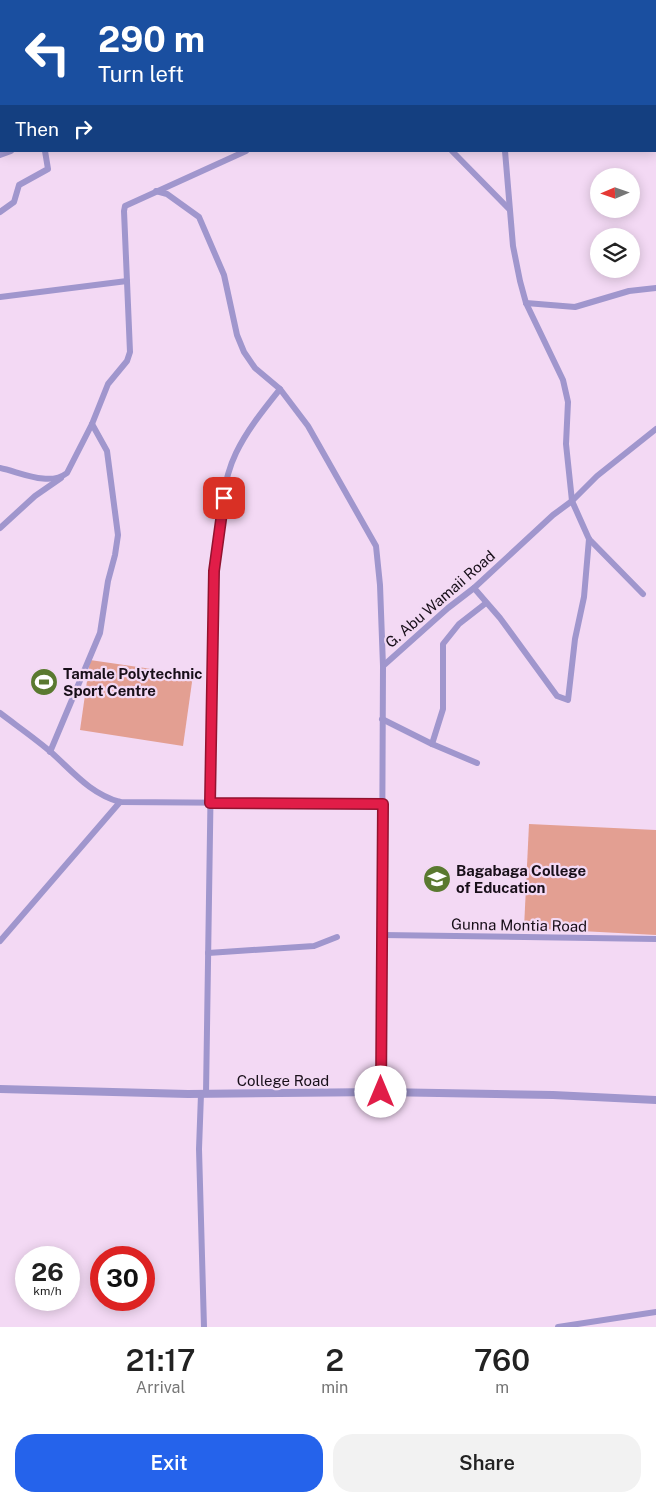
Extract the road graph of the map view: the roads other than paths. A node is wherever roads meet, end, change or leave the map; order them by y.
1 (45, 152) edge
2 (244, 152) edge
3 (453, 152) edge
4 (505, 152) edge
5 (156, 191) junction
6 (509, 209) junction
7 (0, 212) edge
8 (128, 280) junction
9 (656, 288) edge
10 (0, 297) edge
11 (526, 303) junction
12 (280, 389) junction
13 (92, 424) junction
14 (656, 429) edge
15 (0, 468) edge
16 (62, 477) junction
17 (572, 501) junction
18 (0, 528) edge
19 (588, 539) junction
20 (474, 588) junction
21 (643, 594) dead end
22 (486, 602) junction
23 (383, 666) junction
24 (0, 713) edge
25 (382, 718) junction
26 (432, 744) junction
27 (50, 752) junction
28 (477, 763) dead end
29 (120, 802) junction
30 (210, 803) junction
31 (383, 804) junction
32 (382, 935) junction
33 (337, 937) dead end
34 (656, 939) edge
35 (0, 941) edge
36 (208, 953) junction
37 (0, 1089) edge
38 (381, 1092) junction
39 (204, 1094) junction
40 (656, 1100) edge
41 (656, 1312) edge
42 (596, 1324) edge
43 (204, 1327) edge
44 (558, 1327) edge

1 - 7 street
2 - 5 street
3 - 6 street
4 - 6 street
5 - 8 street
5 - 12 street
6 - 11 street
8 - 10 street
8 - 13 street
9 - 11 street
11 - 17 street
12 - 23 street
12 - 30 street
13 - 16 street
13 - 27 street
14 - 17 street, G. Abu Wamaii Road
15 - 16 street
16 - 18 street
17 - 19 street
17 - 20 street, G. Abu Wamaii Road
19 - 21 street
19 - 22 street
20 - 22 street
20 - 23 street, G. Abu Wamaii Road
22 - 26 street
23 - 25 street, G. Abu Wamaii Road
24 - 27 street
25 - 26 street
25 - 31 street, G. Abu Wamaii Road
26 - 28 street
27 - 29 street
29 - 30 street
29 - 35 street
30 - 31 street
30 - 36 street
31 - 32 street, G. Abu Wamaii Road
32 - 34 street, Gunna Montia Road
32 - 38 street, G. Abu Wamaii Road
33 - 36 street
36 - 39 street
37 - 39 street, College Road
38 - 39 street, College Road
38 - 40 street, College Road
39 - 43 street
41 - 42 street
42 - 44 street

